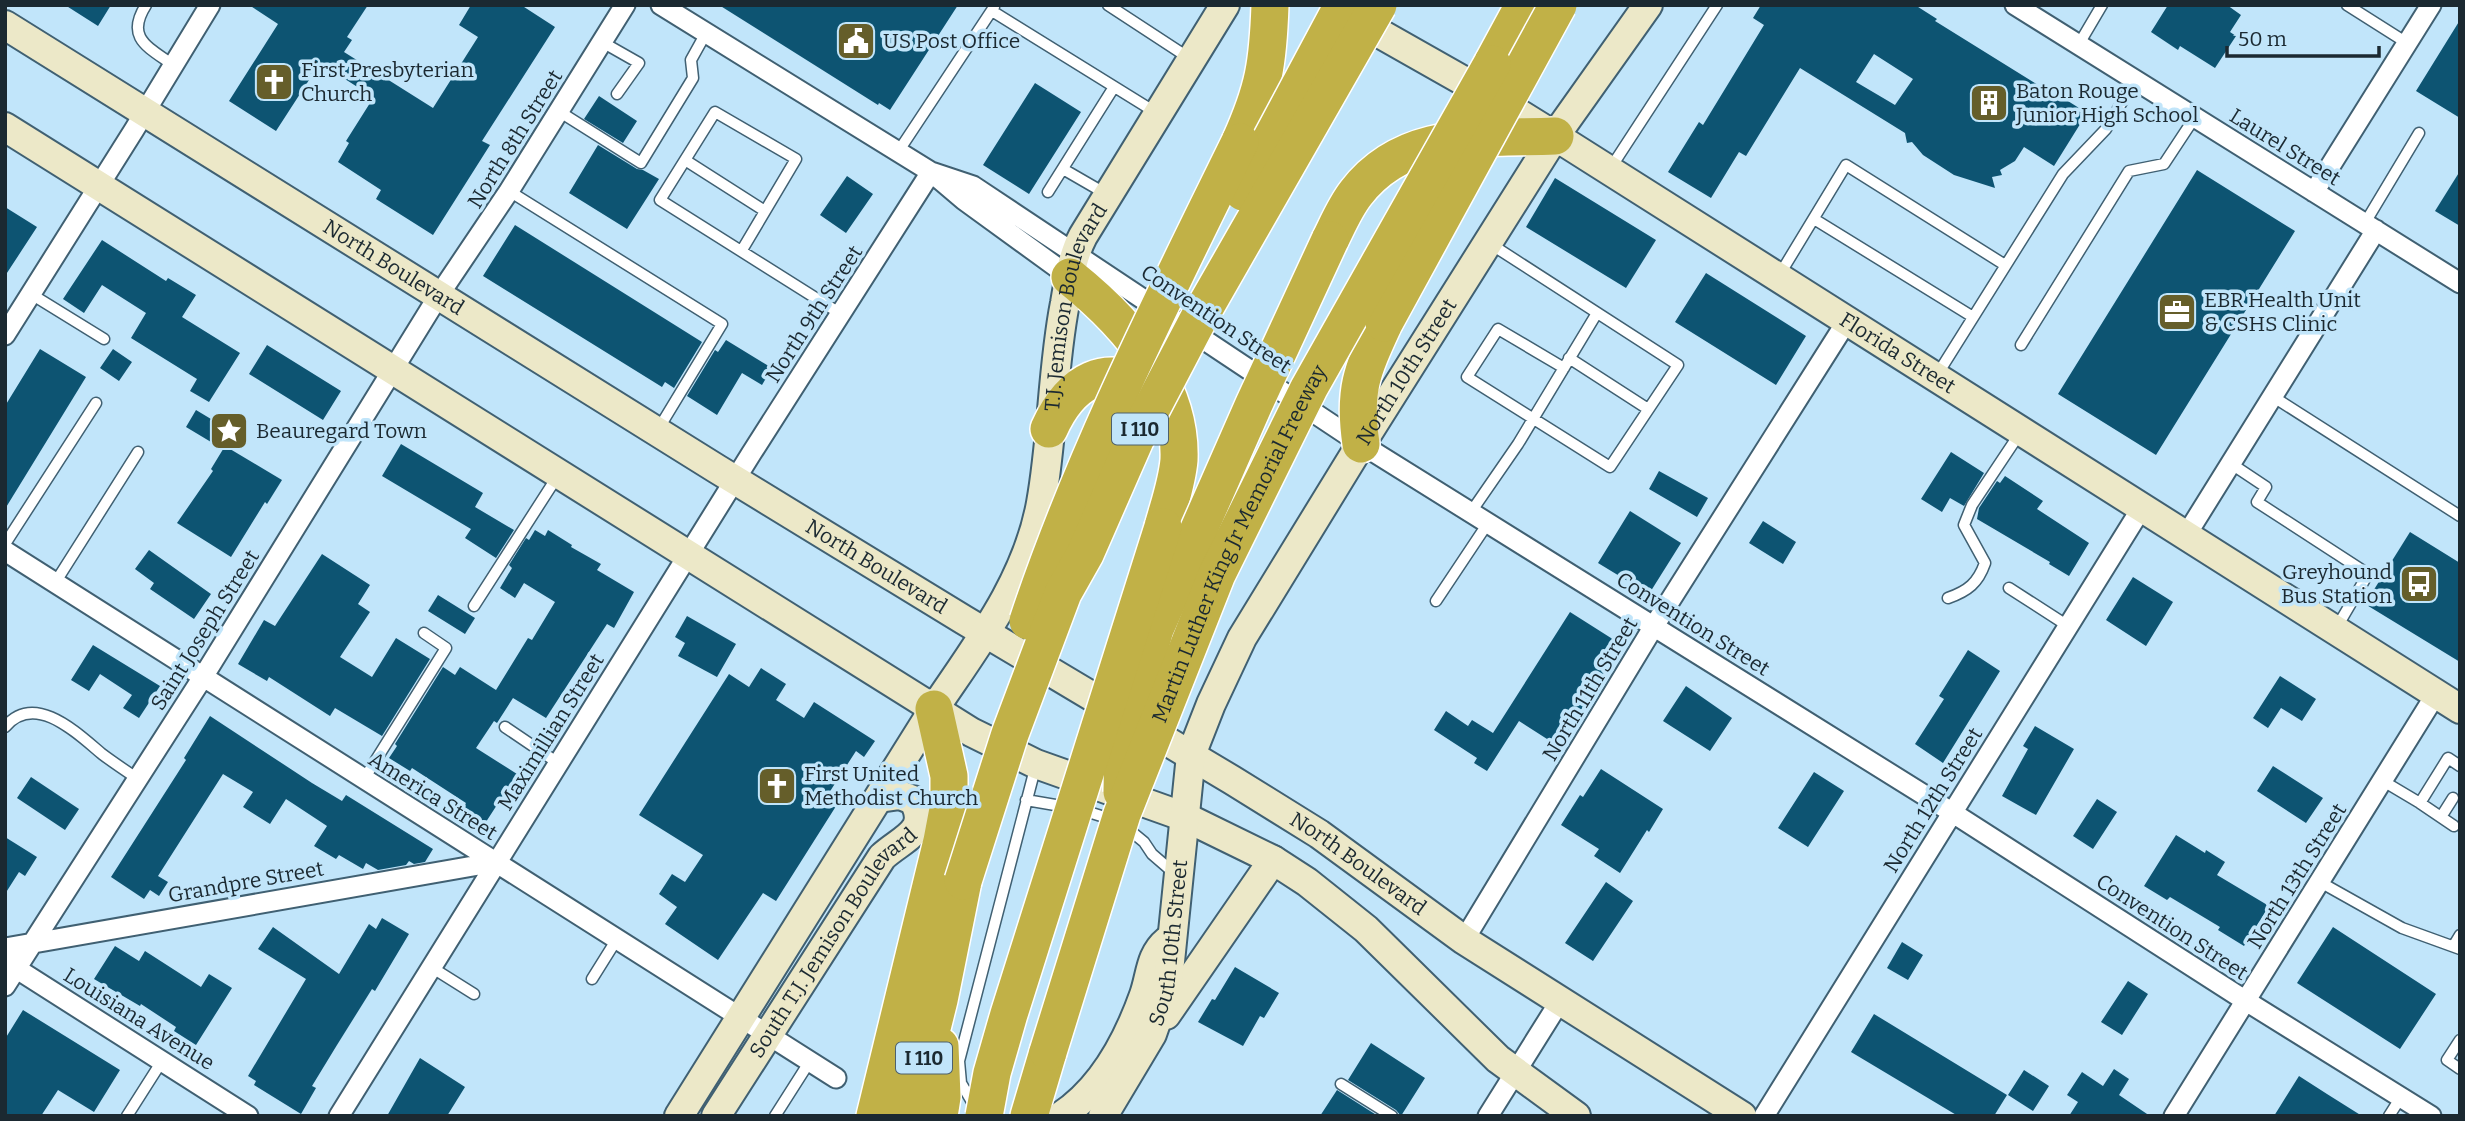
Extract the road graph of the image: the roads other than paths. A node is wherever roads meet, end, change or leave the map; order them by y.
1 (146, 5) edge
2 (210, 5) edge
3 (625, 5) edge
4 (661, 5) edge
5 (1108, 5) edge
6 (1269, 5) edge
7 (1330, 5) edge
8 (1343, 5) edge
9 (1378, 5) edge
10 (1502, 5) edge
11 (1524, 5) edge
12 (1558, 5) edge
13 (1648, 5) edge
14 (1717, 5) edge
15 (2015, 5) edge
16 (2102, 5) edge
17 (2347, 5) edge
18 (2431, 5) edge
19 (1220, 7) edge
20 (993, 8) edge
21 (2040, 12) edge
22 (5, 25) edge
23 (706, 33) junction
24 (602, 42) junction
25 (2407, 43) junction
26 (2078, 44) junction
27 (1192, 60) junction
28 (173, 65) junction
29 (1492, 65) junction
30 (2135, 79) junction
31 (1114, 87) junction
32 (617, 94) dead end
33 (145, 112) junction
34 (560, 112) junction
35 (1158, 114) junction
36 (2195, 117) junction
37 (5, 127) edge
38 (2419, 133) dead end
39 (1555, 136) junction
40 (898, 152) junction
41 (685, 160) junction
42 (1063, 169) junction
43 (1609, 170) junction
44 (931, 172) junction
45 (98, 187) junction
46 (509, 191) junction
47 (2314, 191) junction
48 (1048, 192) dead end
49 (1108, 195) junction
50 (765, 211) junction
51 (1814, 219) junction
52 (2370, 226) junction
53 (1488, 242) junction
54 (742, 250) junction
55 (1073, 265) junction
56 (2005, 265) junction
57 (1778, 278) junction
58 (2460, 283) edge
59 (31, 294) junction
60 (439, 295) junction
61 (1597, 313) junction
62 (841, 314) junction
63 (1973, 317) junction
64 (1847, 321) junction
65 (5, 335) edge
66 (104, 339) dead end
67 (2021, 345) dead end
68 (1179, 354) junction
69 (1567, 363) junction
70 (393, 370) junction
71 (1935, 378) junction
72 (2272, 396) junction
73 (96, 403) dead end
74 (1171, 409) junction
75 (1648, 409) junction
76 (1533, 419) junction
77 (1049, 429) junction
78 (657, 432) junction
79 (2021, 433) junction
80 (1361, 444) junction
81 (138, 452) dead end
82 (2230, 463) junction
83 (558, 475) junction
84 (735, 480) junction
85 (2141, 509) junction
86 (2460, 516) edge
87 (1480, 517) junction
88 (2185, 537) junction
89 (5, 544) edge
90 (5, 551) edge
91 (688, 556) junction
92 (55, 583) junction
93 (2009, 588) dead end
94 (1948, 598) dead end
95 (1436, 601) dead end
96 (474, 606) dead end
97 (1654, 626) junction
98 (2068, 626) junction
99 (2335, 631) junction
100 (985, 632) junction
101 (424, 633) dead end
102 (959, 673) joint
103 (203, 677) junction
104 (2448, 702) edge
105 (934, 709) junction
106 (5, 727) edge
107 (505, 727) dead end
108 (1191, 755) junction
109 (558, 763) junction
110 (1036, 764) junction
111 (2460, 766) edge
112 (138, 779) junction
113 (364, 779) junction
114 (2383, 781) junction
115 (879, 798) junction
116 (2453, 798) dead end
117 (1026, 800) junction
118 (2420, 803) junction
119 (1952, 813) junction
120 (1122, 814) junction
121 (1185, 817) junction
122 (2441, 817) junction
123 (2454, 826) dead end
124 (1273, 860) junction
125 (496, 862) junction
126 (1179, 878) junction
127 (962, 881) junction
128 (2320, 882) junction
129 (1175, 935) junction
130 (2460, 936) edge
131 (617, 939) junction
132 (1464, 940) junction
133 (34, 942) junction
134 (2457, 947) edge
135 (5, 948) edge
136 (11, 965) edge
137 (431, 967) junction
138 (592, 979) dead end
139 (5, 986) edge
140 (474, 993) dead end
141 (939, 1000) junction
142 (1560, 1001) junction
143 (2246, 1001) junction
144 (741, 1017) junction
145 (1152, 1034) junction
146 (769, 1035) junction
147 (2460, 1040) edge
148 (1048, 1052) junction
149 (162, 1061) junction
150 (810, 1061) junction
151 (2460, 1069) edge
152 (1516, 1073) junction
153 (836, 1078) dead end
154 (1341, 1084) dead end
155 (2401, 1097) junction
156 (127, 1116) edge
157 (248, 1116) edge
158 (338, 1116) edge
159 (679, 1116) edge
160 (716, 1116) edge
161 (775, 1116) edge
162 (875, 1116) edge
163 (910, 1116) edge
164 (939, 1116) edge
165 (982, 1116) edge
166 (1029, 1116) edge
167 (1041, 1116) edge
168 (1061, 1116) edge
169 (1103, 1116) edge
170 (1392, 1116) edge
171 (1488, 1116) edge
172 (1576, 1116) edge
173 (1742, 1116) edge
174 (1764, 1116) edge
175 (2174, 1116) edge
176 (2389, 1116) edge
177 (2431, 1116) edge

1 - 28 lane
2 - 28 street
3 - 24 street, North 8th Street
4 - 23 street, Convention Street
5 - 27 lane
6 - 127 highway, bridge
7 - 39 main road, Florida Street
8 - 68 highway, bridge
9 - 68 highway, I 110, bridge
10 - 29 highway
11 - 29 highway, Martin Luther King Jr Memorial Freeway
12 - 80 highway, bridge
13 - 39 main road, North 10th Street
14 - 43 lane
15 - 21 street, Laurel Street
16 - 26 lane
17 - 25 lane
18 - 25 street
19 - 27 main road, T.J. Jemison Boulevard
20 - 31 lane
20 - 40 lane
21 - 26 street, Laurel Street
22 - 33 main road, North Boulevard
23 - 34 lane
23 - 40 street, Convention Street
24 - 32 lane
24 - 34 street, North 8th Street
25 - 47 street
26 - 30 street, Laurel Street
27 - 35 main road, T.J. Jemison Boulevard
28 - 33 street
29 - 120 highway, Martin Luther King Jr Memorial Freeway, bridge
30 - 36 street, Laurel Street
30 - 56 lane
31 - 35 lane
31 - 42 lane
33 - 45 street
33 - 60 main road, North Boulevard
34 - 46 street, North 8th Street
35 - 49 main road, T.J. Jemison Boulevard
36 - 47 street, Laurel Street
36 - 67 lane
37 - 45 main road, North Boulevard
38 - 52 lane
39 - 43 main road, Florida Street
39 - 53 main road, North 10th Street
39 - 120 highway, bridge
40 - 44 street, Convention Street
41 - 50 lane
41 - 50 lane
41 - 54 lane
42 - 48 lane
42 - 49 lane
43 - 57 main road, Florida Street
44 - 55 street, Convention Street
44 - 62 street, North 9th Street
45 - 59 street
45 - 70 main road, North Boulevard
46 - 60 street, North 8th Street
46 - 78 lane
47 - 52 street, Laurel Street
49 - 55 main road, T.J. Jemison Boulevard
50 - 54 lane
51 - 56 lane
51 - 57 lane
51 - 63 lane
52 - 58 street, Laurel Street
52 - 72 street
53 - 61 lane
53 - 80 main road, North 10th Street
54 - 62 lane
55 - 74 highway
55 - 77 main road, T.J. Jemison Boulevard
55 - 80 street, Convention Street
56 - 63 lane
57 - 64 main road, Florida Street
59 - 65 street
59 - 66 lane
60 - 70 street, Saint Joseph Street
60 - 78 main road, North Boulevard
61 - 69 lane
61 - 75 lane
62 - 84 street, North 9th Street
63 - 71 lane
64 - 71 main road, Florida Street
64 - 97 street, North 11th Street
68 - 127 highway, I 110, bridge
69 - 75 lane
69 - 76 lane
69 - 76 lane
70 - 83 main road, North Boulevard
70 - 103 street, Saint Joseph Street
71 - 79 main road, Florida Street
72 - 82 street
72 - 86 lane
73 - 89 lane
74 - 77 highway
74 - 165 highway, bridge
75 - 76 lane
76 - 87 lane
77 - 100 main road, T.J. Jemison Boulevard
78 - 84 main road, North Boulevard
79 - 85 main road, Florida Street
79 - 94 lane
80 - 87 street, Convention Street
80 - 108 main road, North 10th Street
81 - 92 lane
82 - 88 street
82 - 99 lane
83 - 91 main road, North Boulevard
83 - 96 lane
84 - 91 street, Maximillian Street
84 - 100 main road, North Boulevard
85 - 88 main road, Florida Street
85 - 98 street, North 12th Street
87 - 95 lane
87 - 97 street, Convention Street
88 - 99 main road, Florida Street
90 - 92 street, America Street
91 - 105 main road, North Boulevard
91 - 109 street, Maximillian Street
92 - 103 street, America Street
93 - 98 lane
97 - 119 street, Convention Street
97 - 132 street, North 11th Street
98 - 119 street, North 12th Street
99 - 104 main road, Florida Street
100 - 102 main road, T.J. Jemison Boulevard
100 - 108 main road, North Boulevard
101 - 113 lane
102 - 105 main road, South T.J. Jemison Boulevard
103 - 112 street, Saint Joseph Street
103 - 113 street, America Street
104 - 114 street, North 13th Street
105 - 110 main road, North Boulevard
105 - 115 main road, South T.J. Jemison Boulevard
105 - 162 highway
106 - 112 lane
107 - 109 lane
108 - 121 main road, South 10th Street
108 - 132 main road, North Boulevard
109 - 125 street, Maximillian Street
110 - 117 lane
110 - 121 main road, North Boulevard
111 - 118 lane
112 - 133 street, Saint Joseph Street
113 - 125 street, America Street
114 - 118 lane
114 - 128 street, North 13th Street
115 - 144 main road, South T.J. Jemison Boulevard
115 - 146 main road, South T.J. Jemison Boulevard
116 - 122 lane
117 - 126 lane
117 - 165 lane
118 - 122 lane
119 - 143 street, Convention Street
119 - 174 street, North 12th Street
120 - 148 highway, Martin Luther King Jr Memorial Freeway, bridge
121 - 124 main road, North Boulevard
121 - 126 main road, South 10th Street
122 - 123 lane
124 - 145 main road
124 - 152 main road, North Boulevard
125 - 131 street, America Street
125 - 133 street, Grandpre Street
125 - 137 street, Maximillian Street
126 - 129 main road, South 10th Street
127 - 141 highway, I 110
128 - 134 lane
128 - 143 street, North 13th Street
129 - 145 main road, South 10th Street
129 - 168 main road
130 - 134 lane
131 - 138 lane
131 - 144 street, America Street
132 - 142 main road, North Boulevard
133 - 135 street, Grandpre Street
133 - 136 street, Saint Joseph Street
136 - 139 street, Saint Joseph Street
136 - 149 street, Louisiana Avenue
137 - 140 lane
137 - 158 street, Maximillian Street
141 - 163 highway, I 110
141 - 164 highway
142 - 152 street
142 - 173 main road, North Boulevard
143 - 155 street, Convention Street
143 - 175 street, North 13th Street
144 - 146 street, America Street
144 - 159 main road, South T.J. Jemison Boulevard
145 - 169 main road, South 10th Street
146 - 150 street, America Street
146 - 160 main road, South T.J. Jemison Boulevard
147 - 151 lane
148 - 166 highway, Martin Luther King Jr Memorial Freeway
148 - 167 highway
149 - 156 lane
149 - 157 street, Louisiana Avenue
150 - 153 street, America Street
150 - 161 lane
152 - 171 street
152 - 172 main road, North Boulevard
154 - 170 lane
155 - 176 lane
155 - 177 street, Convention Street

